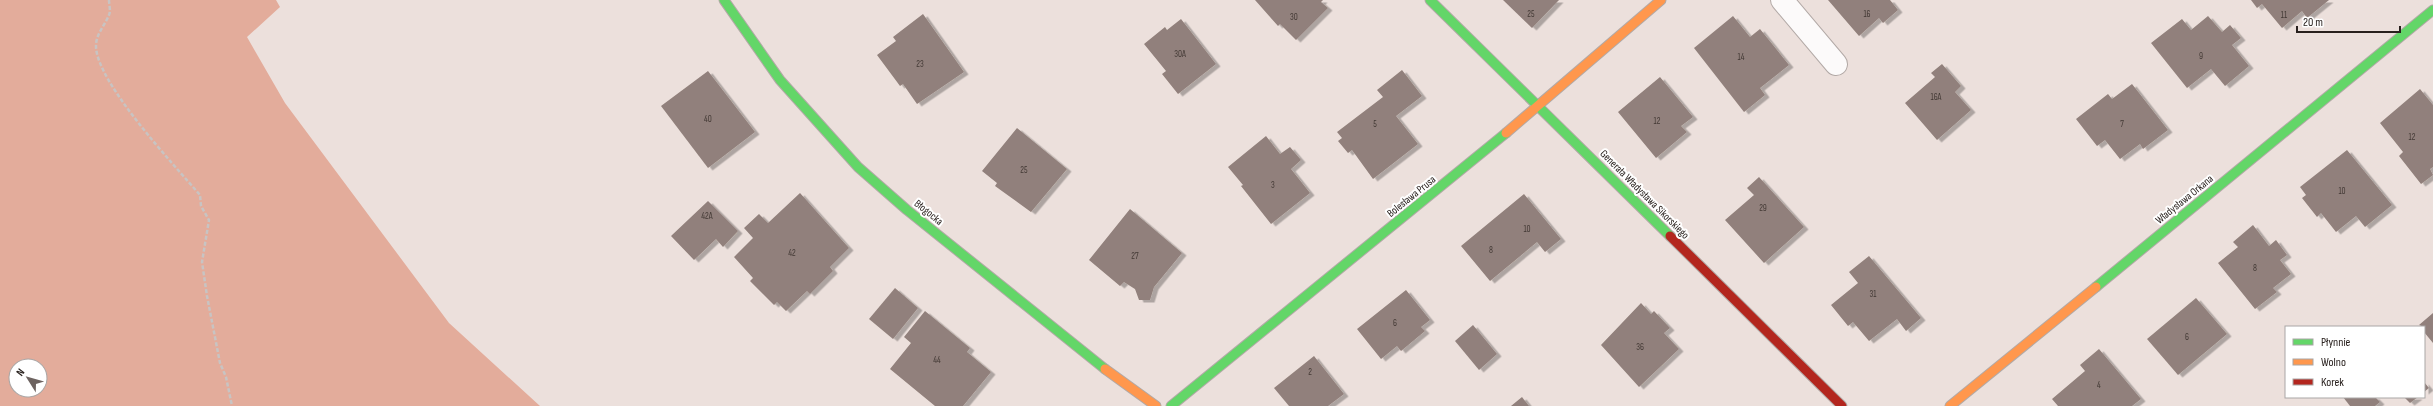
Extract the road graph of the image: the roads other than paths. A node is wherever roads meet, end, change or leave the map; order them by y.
1 (724, 0) edge
2 (1430, 0) edge
3 (1661, 0) edge
4 (1782, 0) edge
5 (2433, 10) edge
6 (1836, 64) dead end
7 (1537, 105) junction
8 (1156, 406) edge
9 (1171, 406) edge
10 (1842, 406) edge
11 (1950, 406) edge

1 - 8 street, Błogocka
2 - 7 street, Generała Władysława Sikorskiego
3 - 7 street, Bolesława Prusa
4 - 6 street
5 - 11 street, Władysława Orkana
7 - 9 street, Bolesława Prusa
7 - 10 street, Generała Władysława Sikorskiego

